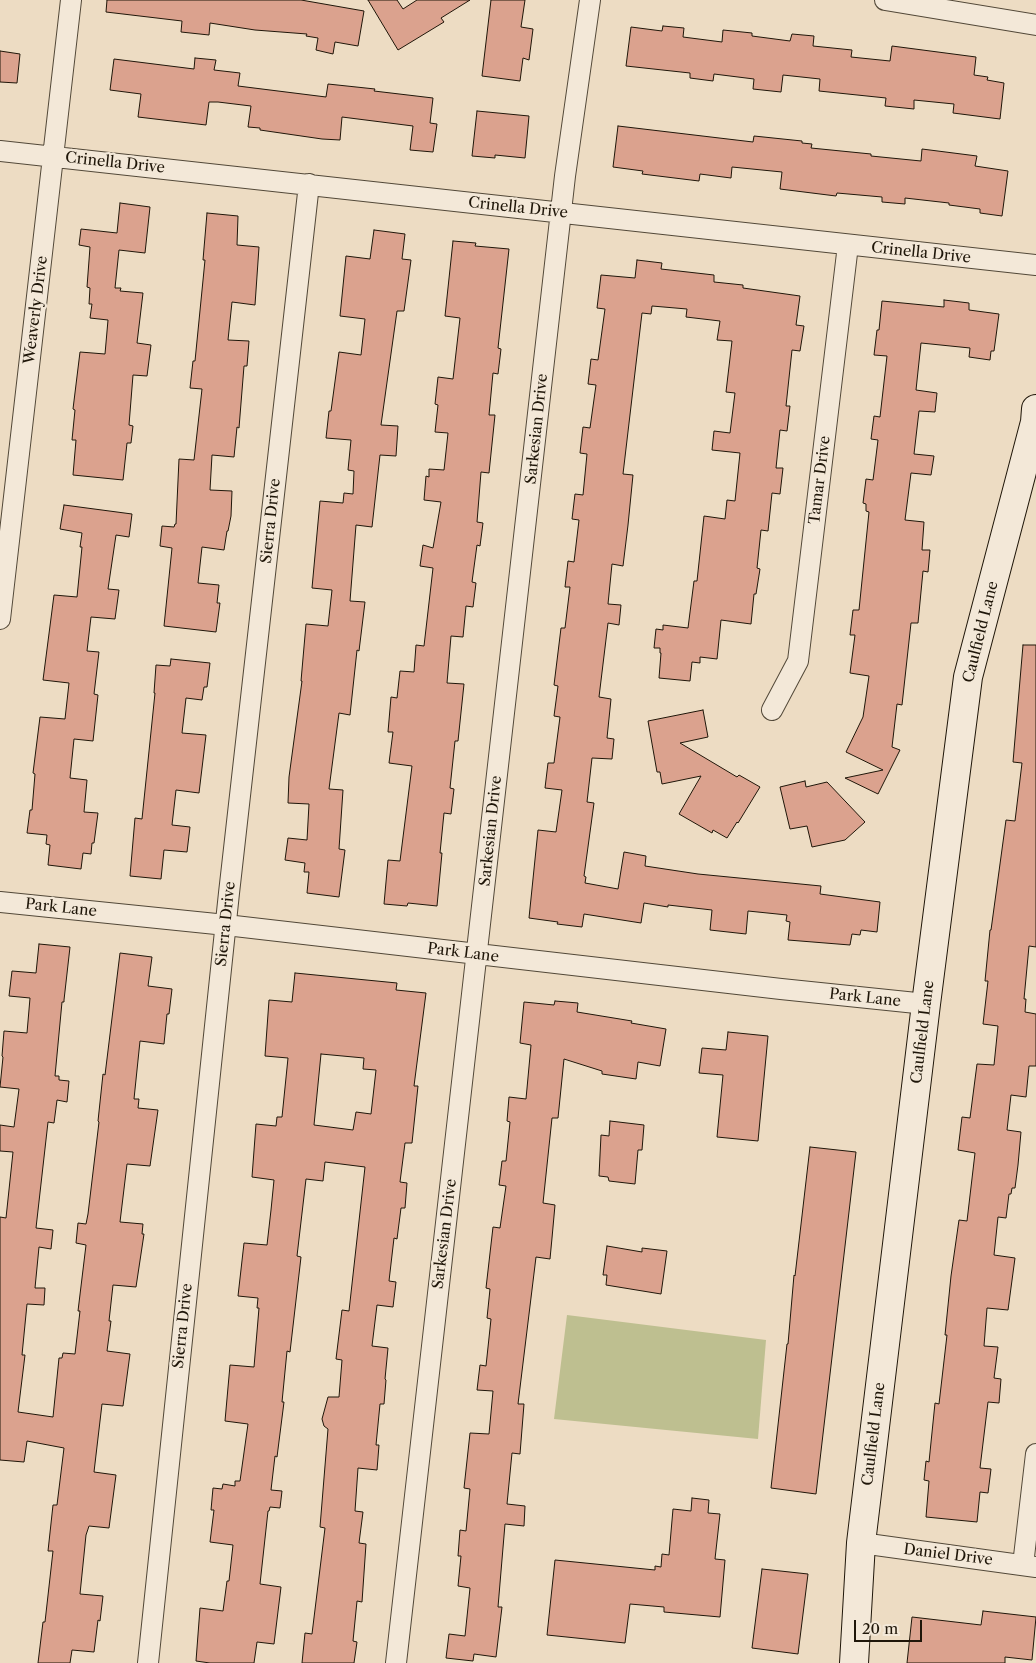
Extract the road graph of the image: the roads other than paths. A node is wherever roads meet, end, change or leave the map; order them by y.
1 (71, 0) edge
2 (590, 0) edge
3 (884, 0) edge
4 (1036, 25) edge
5 (0, 151) edge
6 (53, 157) junction
7 (309, 184) junction
8 (561, 212) junction
9 (848, 245) junction
10 (1036, 265) edge
11 (1036, 409) edge
12 (0, 619) edge
13 (772, 710) dead end
14 (0, 902) edge
15 (226, 925) junction
16 (477, 954) junction
17 (926, 1004) junction
18 (1036, 1454) edge
19 (861, 1543) junction
20 (1029, 1566) edge
21 (148, 1663) edge
22 (396, 1663) edge
23 (854, 1663) edge

1 - 6 street, Weaverly Drive
2 - 8 street, Sarkesian Drive
3 - 4 street
5 - 6 street, Crinella Drive
6 - 7 street, Crinella Drive
6 - 12 street, Weaverly Drive
7 - 8 street, Crinella Drive
7 - 15 street, Sierra Drive
8 - 9 street, Crinella Drive
8 - 16 street, Sarkesian Drive
9 - 10 street, Crinella Drive
9 - 13 street, Tamar Drive
11 - 17 main road, Caulfield Lane
14 - 15 street, Park Lane
15 - 16 street, Park Lane
15 - 21 street, Sierra Drive
16 - 17 street, Park Lane
16 - 22 street, Sarkesian Drive
17 - 19 main road, Caulfield Lane
18 - 20 street
19 - 20 street, Daniel Drive
19 - 23 main road, Caulfield Lane

